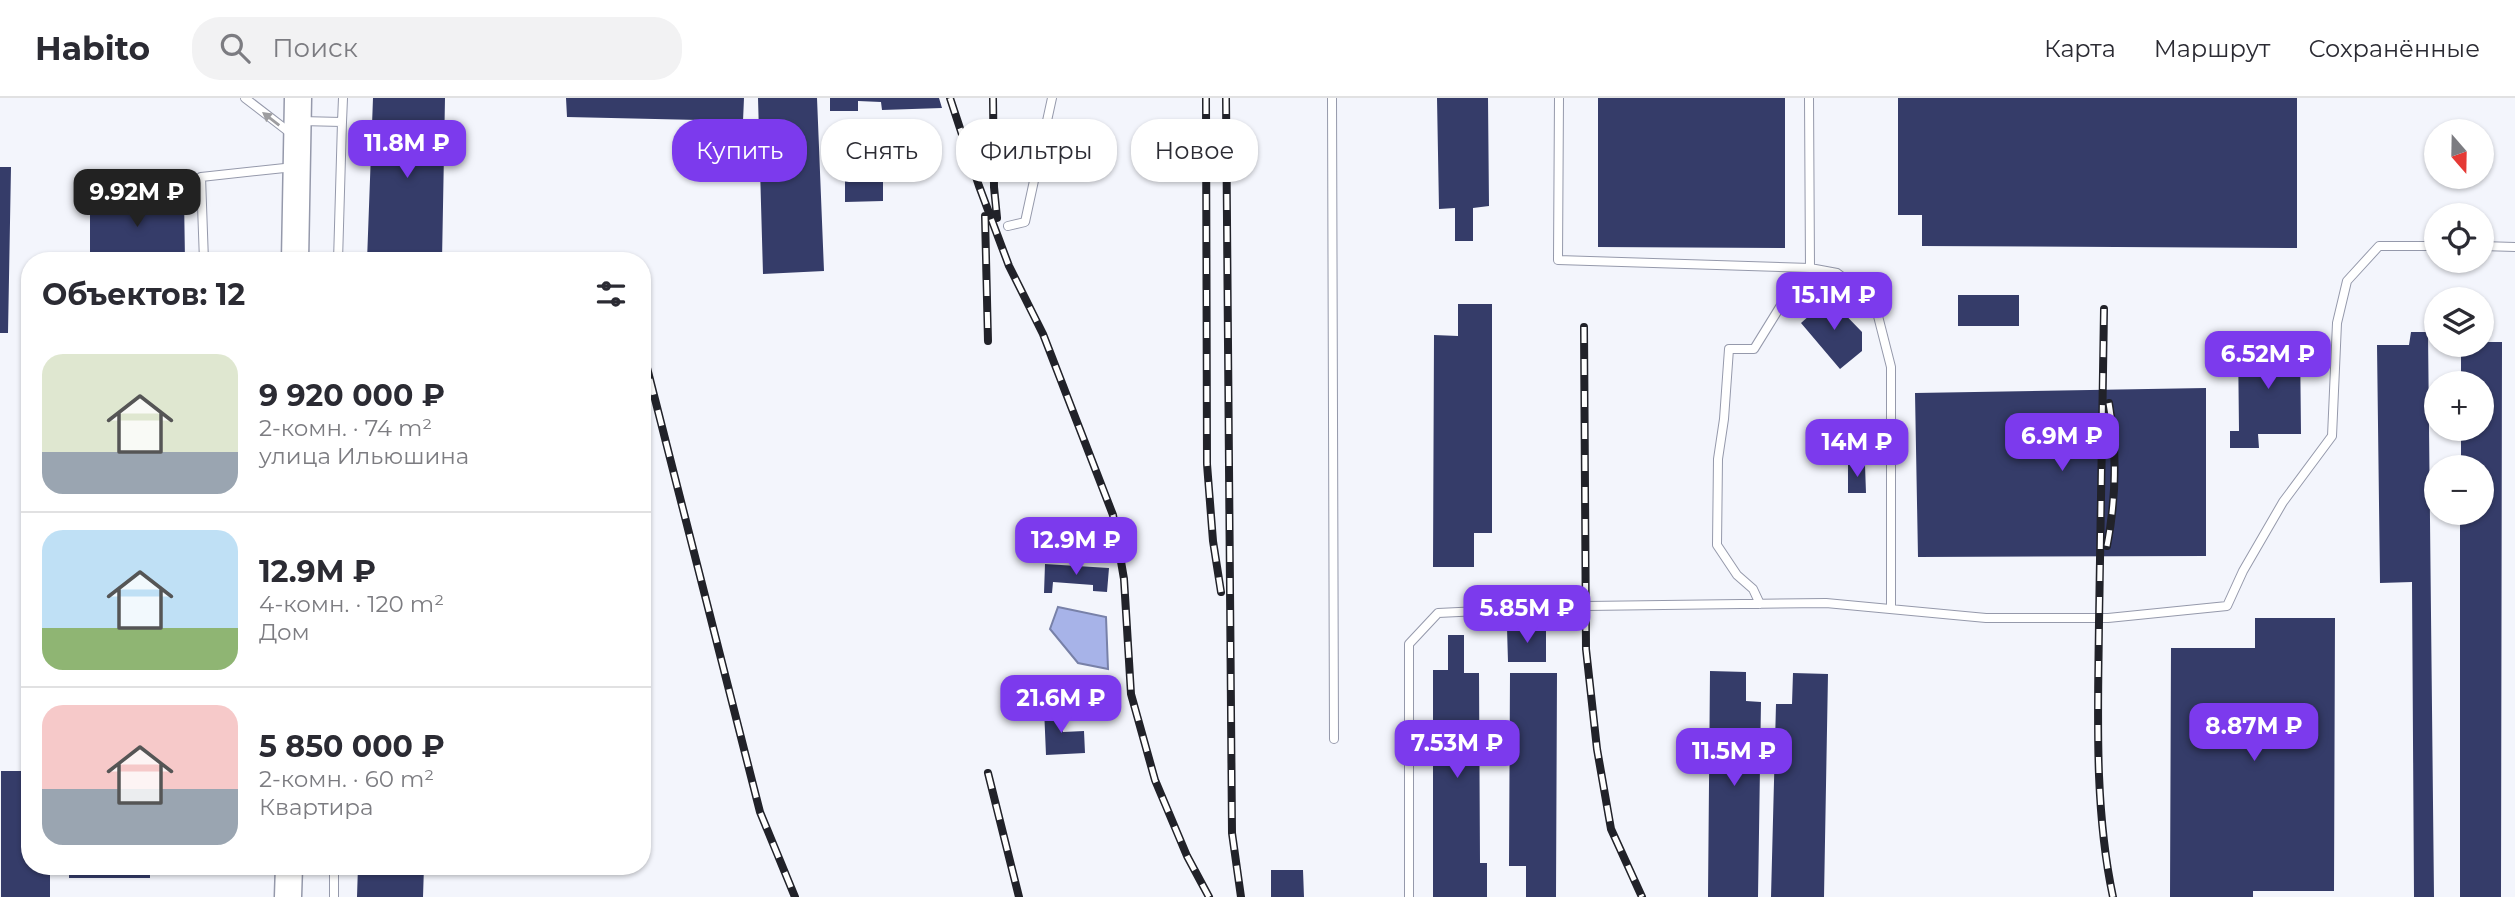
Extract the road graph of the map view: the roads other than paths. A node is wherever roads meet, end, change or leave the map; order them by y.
1 (245, 98) edge
2 (343, 98) edge
3 (1052, 98) edge
4 (1332, 98) edge
5 (1559, 98) edge
6 (1809, 98) edge
7 (298, 120) edge
8 (342, 122) junction
9 (297, 167) junction
10 (1008, 226) dead end
11 (2424, 246) edge
12 (2494, 246) edge
13 (2515, 247) edge
14 (204, 252) edge
15 (295, 252) edge
16 (338, 252) edge
17 (1810, 268) junction
18 (1760, 604) junction
19 (1891, 609) junction
20 (1334, 738) dead end
21 (289, 875) edge
22 (334, 875) edge
23 (288, 897) edge
24 (334, 897) edge
25 (1409, 897) edge

7 -> 1 lane
2 - 8 lane
3 - 10 lane
4 - 20 lane
5 - 17 lane
6 - 17 lane
7 - 8 lane
7 - 9 highway
8 - 16 lane
9 - 14 lane
9 - 15 highway
11 - 19 lane
12 - 13 lane
17 - 18 lane
17 - 19 lane
18 - 19 lane
18 - 25 lane
21 - 23 highway
22 - 24 lane

